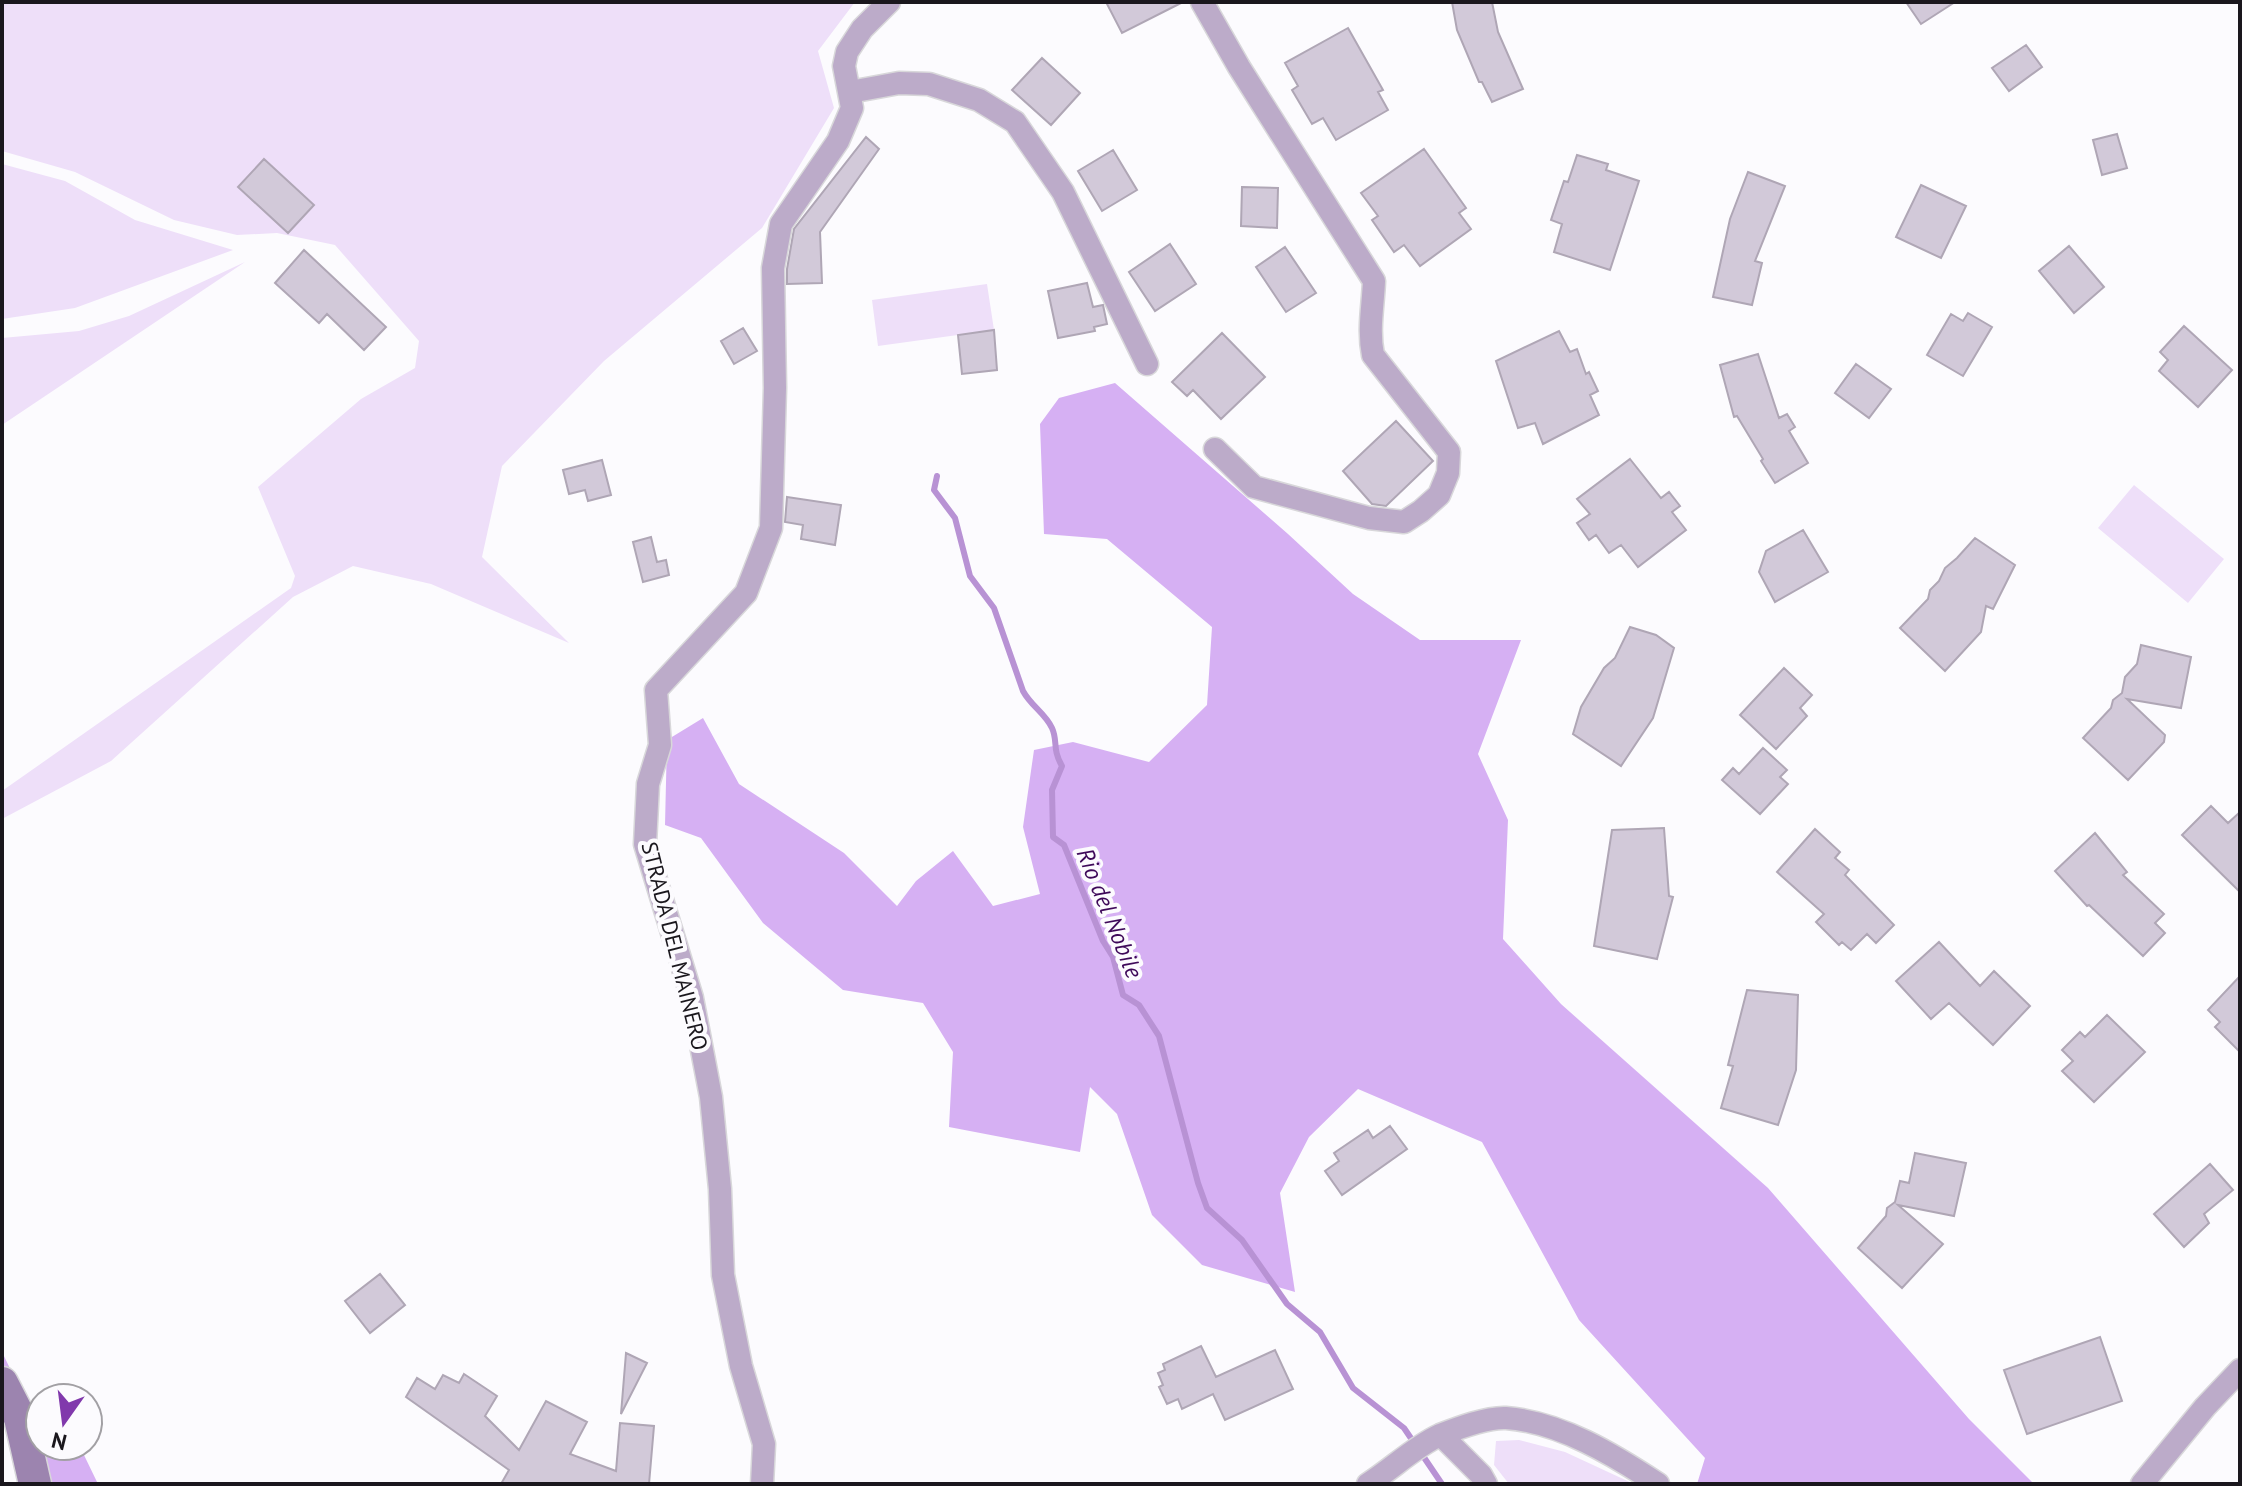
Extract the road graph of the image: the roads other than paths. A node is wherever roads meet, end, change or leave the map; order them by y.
1 (889, 2) edge
2 (1202, 2) edge
3 (850, 92) junction
4 (1147, 364) dead end
5 (1215, 449) dead end
6 (2240, 1370) edge
7 (2, 1383) edge
8 (1425, 1444) junction
9 (35, 1484) edge
10 (762, 1484) edge
11 (1368, 1484) edge
12 (1486, 1484) edge
13 (1658, 1484) edge
14 (2142, 1484) edge

1 - 3 street, STRADA DEL MAINERO
2 - 5 street
3 - 4 street
3 - 10 street, STRADA DEL MAINERO
6 - 14 street
7 - 9 street
8 - 11 street
8 - 12 street
8 - 13 street

